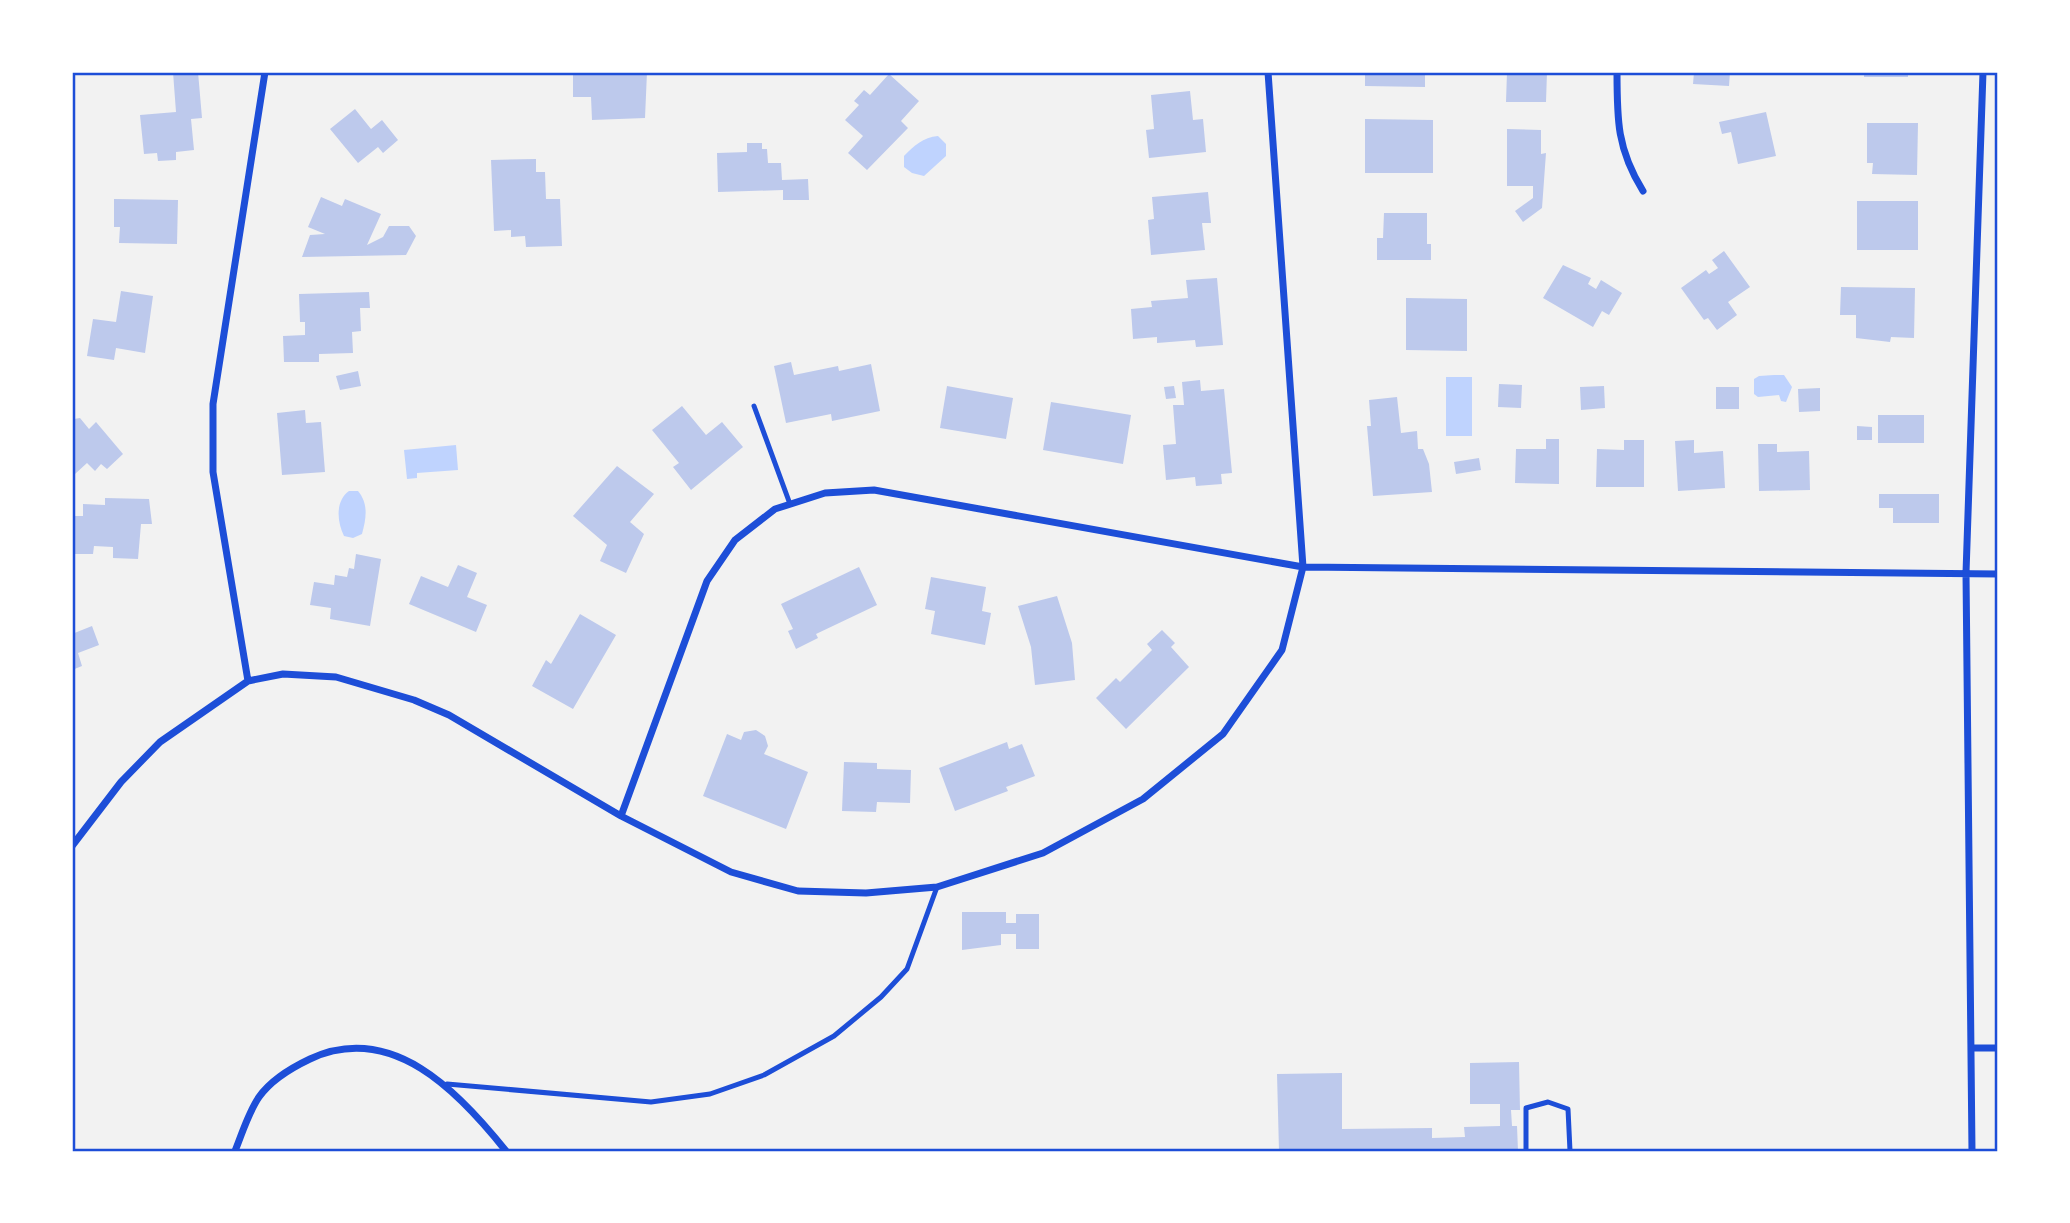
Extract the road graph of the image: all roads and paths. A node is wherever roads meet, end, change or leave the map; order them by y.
1 (265, 72) edge
2 (1268, 72) edge
3 (1617, 72) edge
4 (1983, 72) edge
5 (1643, 191) dead end
6 (754, 406) dead end
7 (790, 504) junction
8 (1303, 568) junction
9 (1966, 573) junction
10 (1998, 574) edge
11 (248, 681) junction
12 (621, 816) junction
13 (72, 846) edge
14 (937, 887) junction
15 (1973, 1048) junction
16 (1998, 1048) edge
17 (446, 1084) junction
18 (235, 1151) edge
19 (506, 1151) edge
20 (1526, 1151) edge
21 (1570, 1151) edge
22 (1972, 1151) edge

1 - 11 street
2 - 8 street
3 - 5 street
4 - 9 street
6 - 7 lane
7 - 8 street
7 - 12 street
8 - 9 street
8 - 14 street
9 - 10 street
9 - 15 street
11 - 12 street
11 - 13 street
12 - 14 street
14 - 17 lane
15 - 16 street
15 - 22 street
17 - 18 street
17 - 19 street
20 - 21 lane

